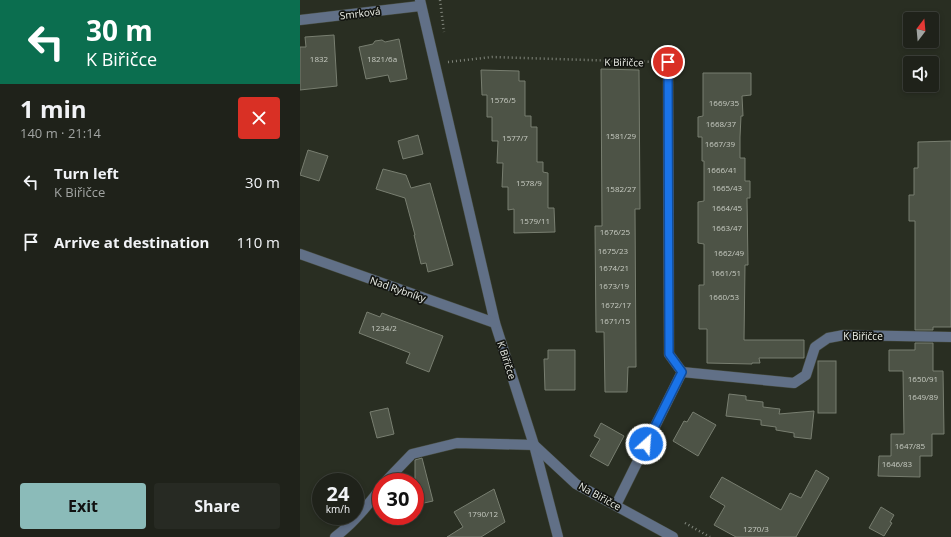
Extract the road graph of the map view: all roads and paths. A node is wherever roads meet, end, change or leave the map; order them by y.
1 (420, 3) edge
2 (300, 20) edge
3 (668, 62) joint
4 (434, 64) junction
5 (300, 254) edge
6 (495, 323) junction
7 (951, 337) edge
8 (682, 372) junction
9 (534, 444) junction
10 (394, 473) edge
11 (372, 499) edge
12 (616, 505) junction
13 (685, 523) dead end
14 (335, 537) edge
15 (558, 537) edge
16 (673, 537) edge
17 (710, 537) edge

1 - 2 street, Smrková
1 - 4 street, K Biřičce
3 - 4 path, K Biřičce
3 - 8 street
4 - 6 street, K Biřičce
5 - 6 street, Nad Rybníky
6 - 9 street, K Biřičce
7 - 8 street, K Biřičce
8 - 12 street
9 - 10 street
9 - 12 street, Na Biřičce
9 - 15 street, K Biřičce
11 - 14 street
12 - 16 street, Na Biřičce
13 - 17 path

